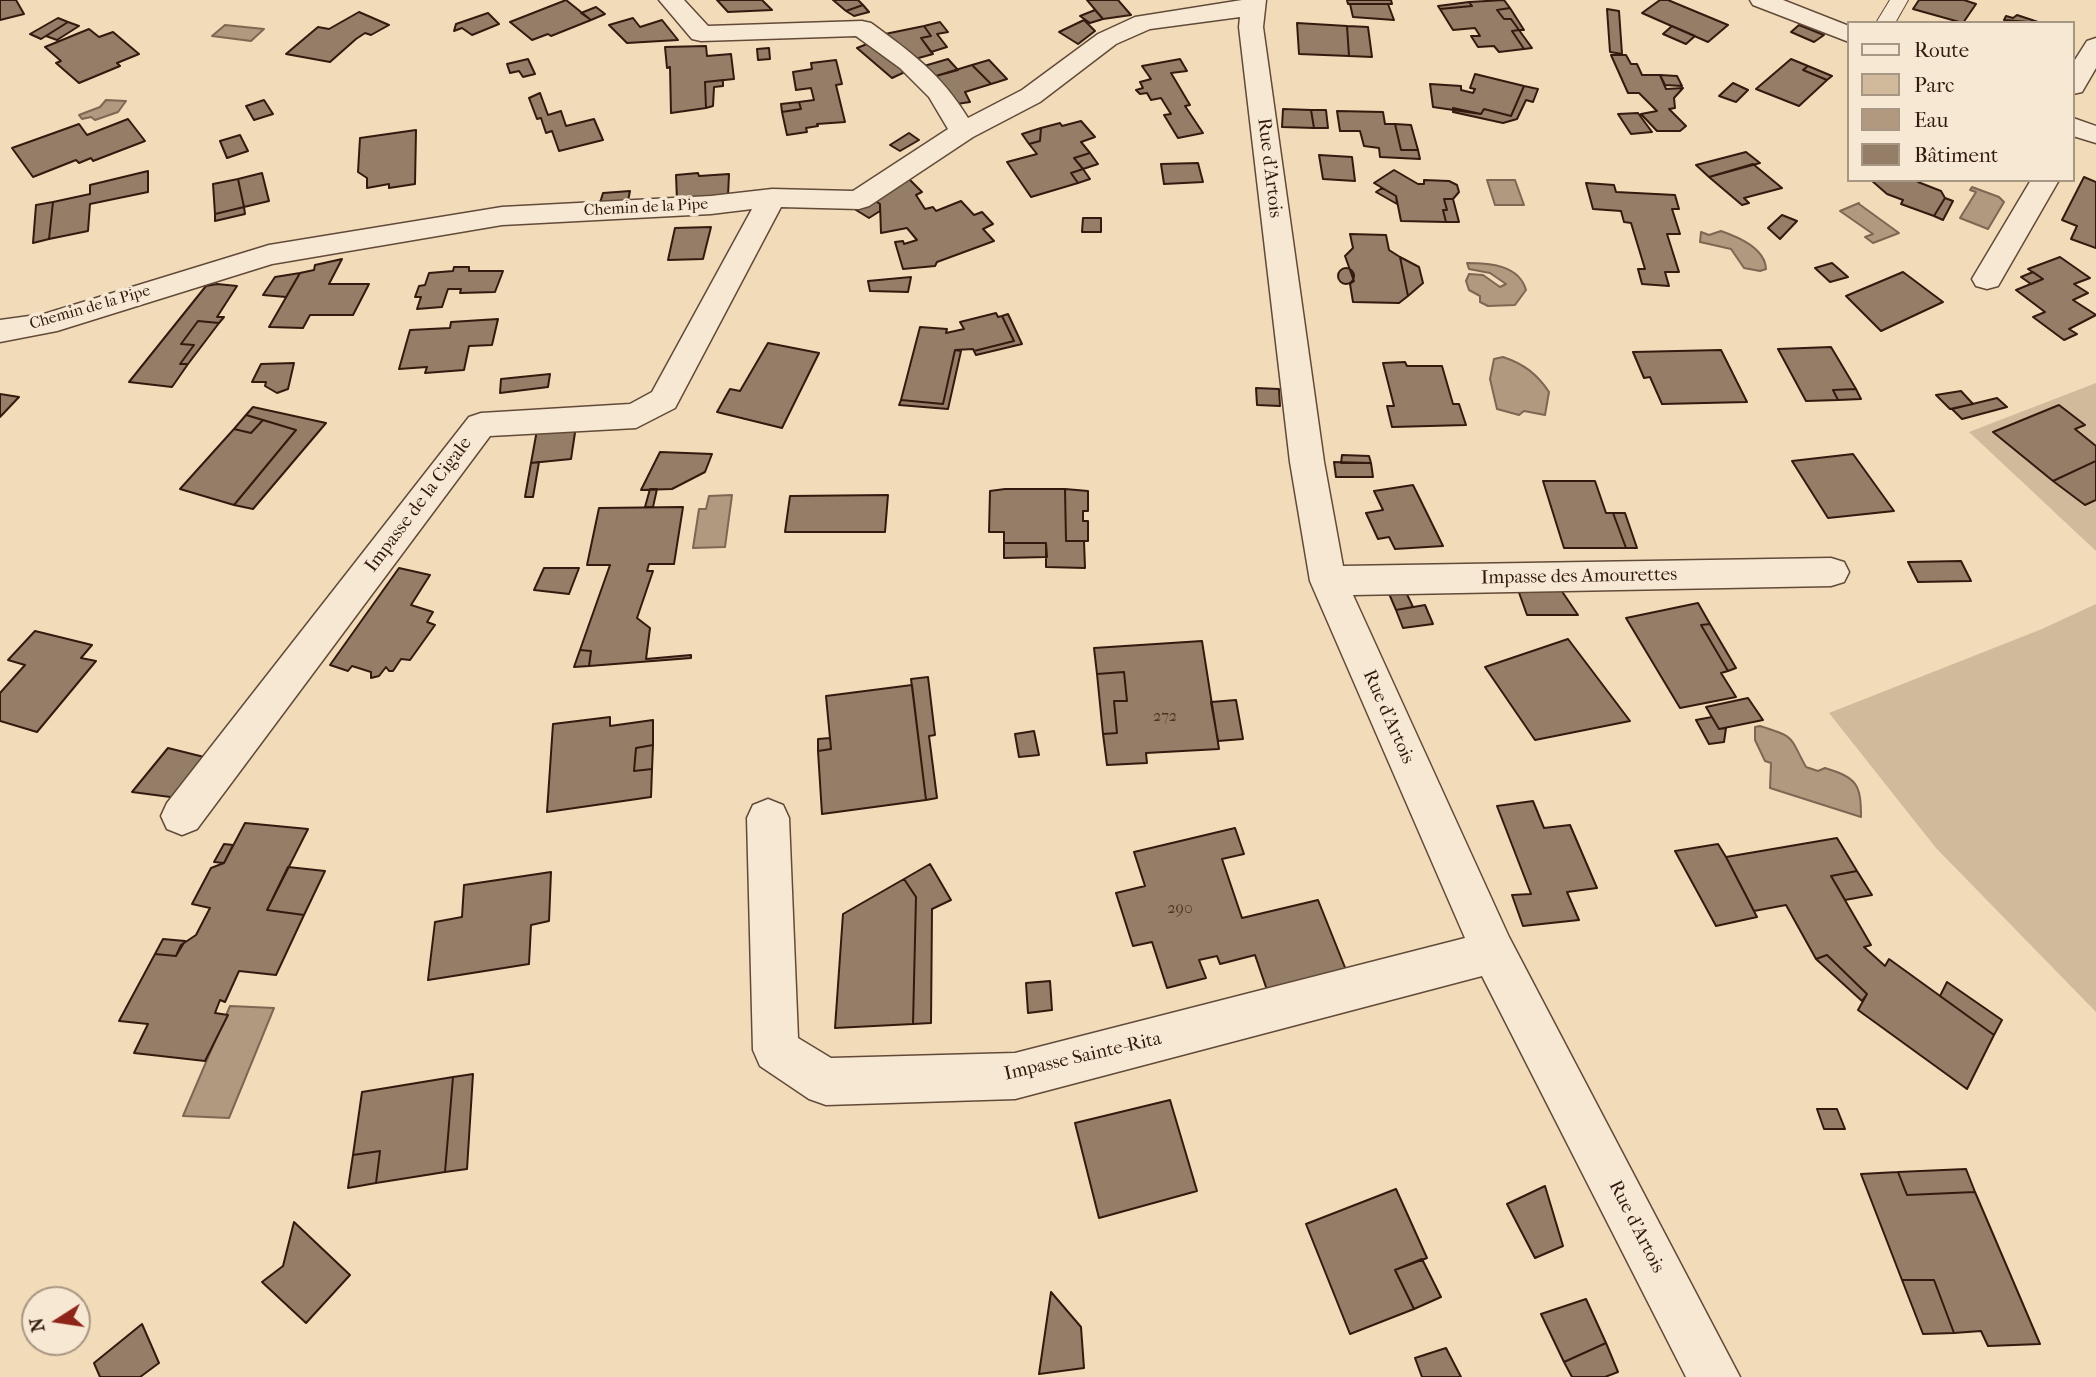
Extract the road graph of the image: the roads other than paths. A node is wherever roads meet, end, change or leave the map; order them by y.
1 (671, 0) edge
2 (1762, 0) edge
3 (1899, 0) edge
4 (1253, 4) edge
5 (1886, 21) edge
6 (1848, 35) edge
7 (2096, 46) edge
8 (2075, 83) edge
9 (963, 131) junction
10 (2044, 182) edge
11 (772, 198) junction
12 (1987, 279) dead end
13 (0, 331) edge
14 (1831, 572) dead end
15 (1328, 581) junction
16 (182, 816) dead end
17 (768, 818) dead end
18 (1493, 952) junction
19 (1714, 1377) edge

1 - 9 street
2 - 6 street
3 - 5 lane
4 - 9 street, Chemin de la Pipe
4 - 15 street, Rue d'Artois
7 - 8 street
9 - 11 street, Chemin de la Pipe
10 - 12 street
11 - 13 street, Chemin de la Pipe
11 - 16 street, Impasse de la Cigale
14 - 15 street, Impasse des Amourettes
15 - 18 street, Rue d'Artois
17 - 18 street, Impasse Sainte-Rita
18 - 19 street, Rue d'Artois

